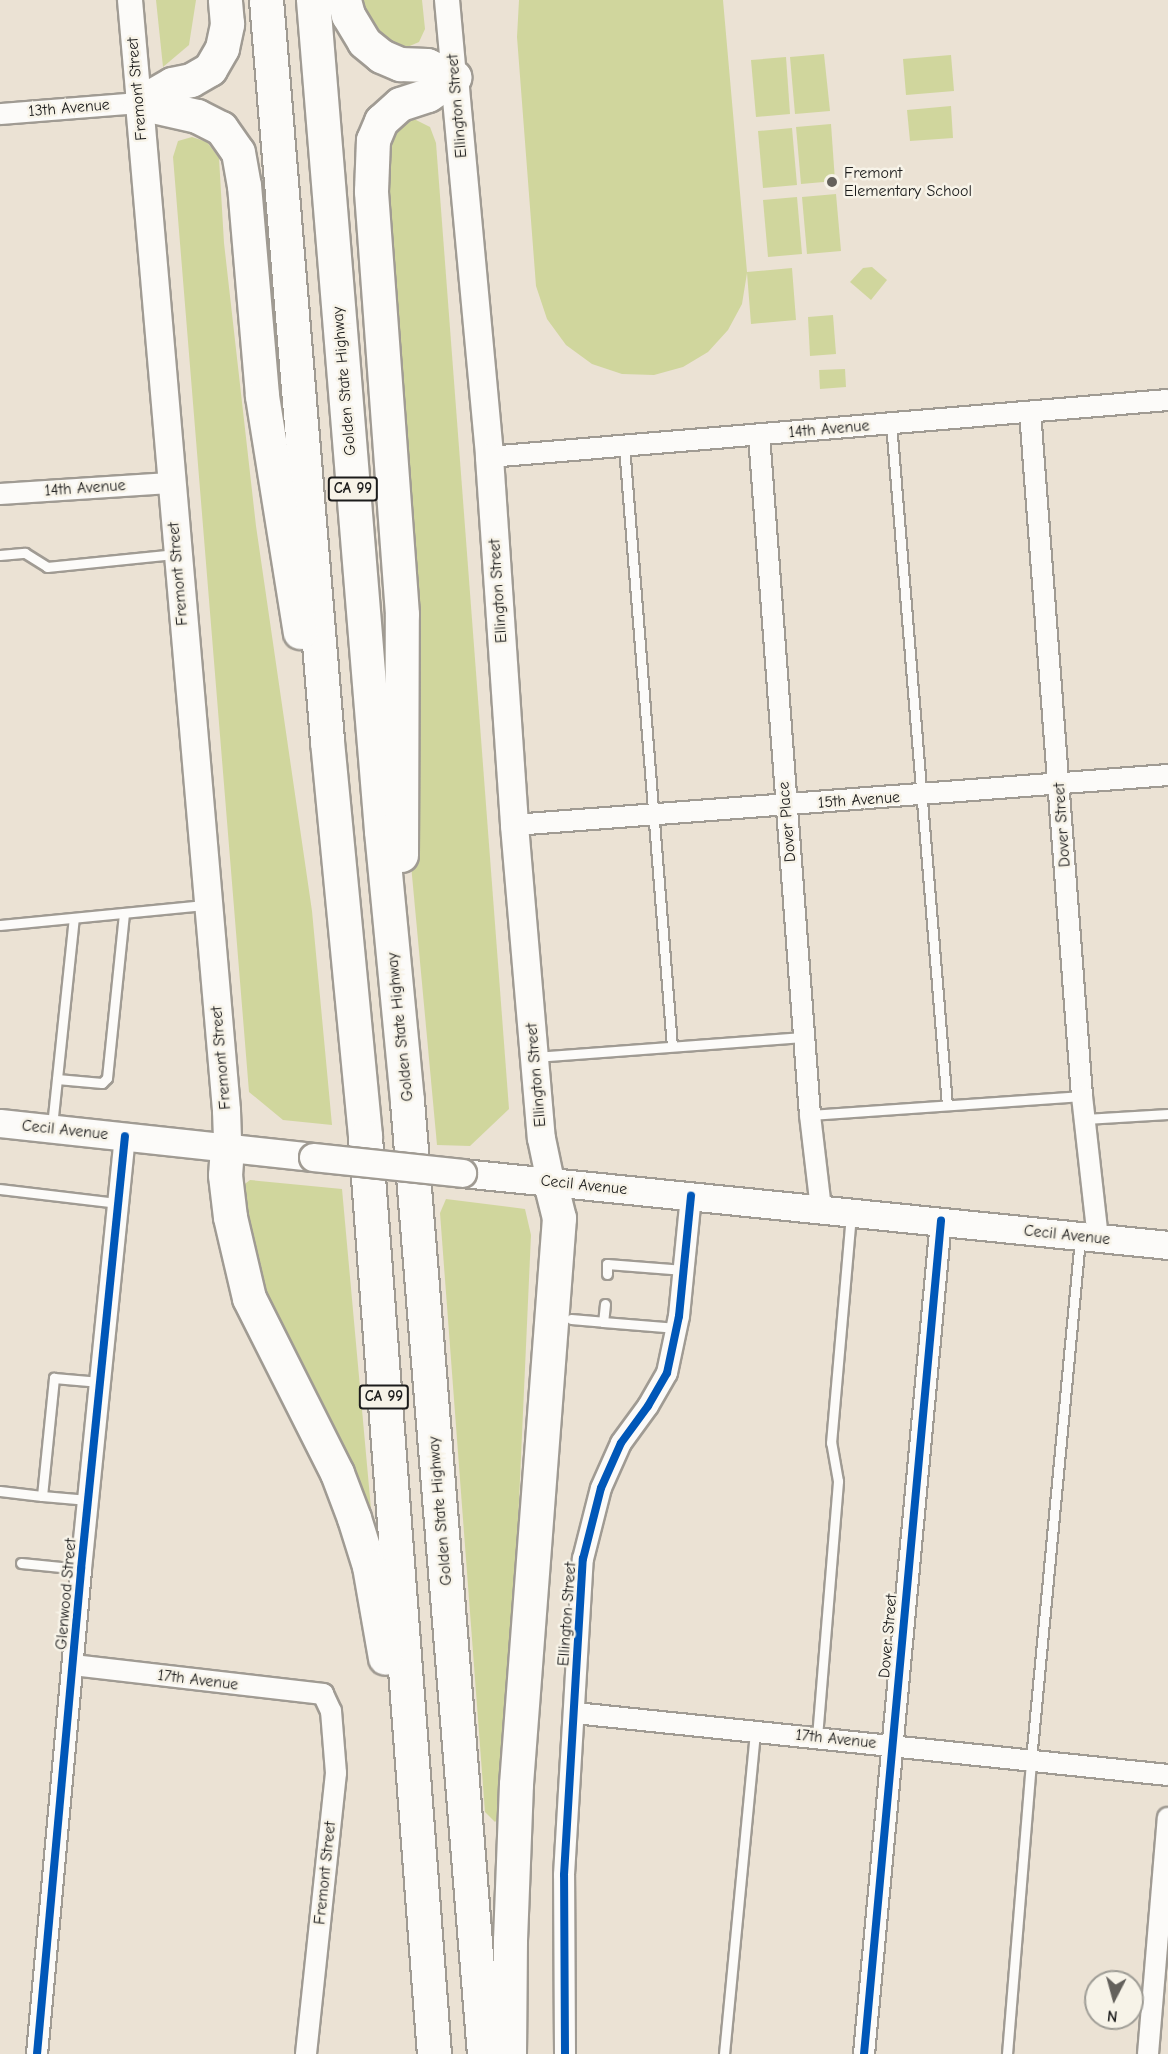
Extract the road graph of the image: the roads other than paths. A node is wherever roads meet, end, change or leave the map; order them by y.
1 (130, 0) edge
2 (225, 0) edge
3 (266, 0) edge
4 (313, 0) edge
5 (344, 0) edge
6 (447, 0) edge
7 (454, 77) junction
8 (139, 102) junction
9 (0, 114) edge
10 (1168, 400) edge
11 (1030, 412) junction
12 (891, 423) junction
13 (759, 435) junction
14 (624, 446) junction
15 (489, 457) junction
16 (170, 483) junction
17 (0, 494) edge
18 (176, 554) junction
19 (0, 555) edge
20 (327, 741) junction
21 (1168, 775) edge
22 (1058, 784) junction
23 (923, 796) junction
24 (786, 806) junction
25 (654, 816) junction
26 (514, 825) junction
27 (208, 905) junction
28 (124, 913) junction
29 (75, 918) junction
30 (0, 925) edge
31 (395, 979) junction
32 (805, 1037) junction
33 (672, 1046) junction
34 (534, 1058) junction
35 (57, 1078) junction
36 (1082, 1096) junction
37 (947, 1105) junction
38 (1168, 1114) edge
39 (810, 1116) junction
40 (1085, 1119) junction
41 (0, 1123) edge
42 (52, 1128) junction
43 (125, 1136) junction
44 (226, 1147) junction
45 (550, 1181) junction
46 (0, 1189) edge
47 (691, 1196) junction
48 (118, 1203) junction
49 (821, 1209) junction
50 (851, 1212) junction
51 (941, 1221) junction
52 (1089, 1237) junction
53 (1168, 1245) edge
54 (684, 1270) junction
55 (606, 1274) dead end
56 (604, 1304) dead end
57 (571, 1319) dead end
58 (603, 1322) junction
59 (677, 1328) junction
60 (100, 1382) junction
61 (0, 1491) edge
62 (42, 1496) junction
63 (88, 1500) junction
64 (21, 1563) dead end
65 (81, 1569) junction
66 (73, 1665) junction
67 (323, 1694) joint
68 (574, 1713) junction
69 (755, 1731) junction
70 (817, 1737) junction
71 (891, 1745) junction
72 (1031, 1760) junction
73 (1168, 1775) edge
74 (1168, 1818) edge
75 (418, 1852) junction
76 (37, 2054) edge
77 (306, 2054) edge
78 (434, 2054) edge
79 (484, 2054) edge
80 (509, 2054) edge
81 (565, 2054) edge
82 (724, 2054) edge
83 (864, 2054) edge
84 (1007, 2054) edge
85 (1148, 2054) edge

1 - 8 street, Fremont Street
2 - 8 highway
3 - 20 highway, CA 99
4 - 31 highway, Golden State Highway / CA 99
5 - 7 highway
6 - 7 street, Ellington Street
7 - 15 main road, Ellington Street
7 - 31 highway
8 - 9 street, 13th Avenue
8 - 16 main road, Fremont Street
8 - 20 highway
10 - 11 street, 14th Avenue
11 - 12 street, 14th Avenue
11 - 22 street, Dover Street
12 - 13 street, 14th Avenue
12 - 23 lane
13 - 14 street, 14th Avenue
13 - 24 street, Dover Place
14 - 15 street, 14th Avenue
14 - 25 lane
15 - 26 main road, Ellington Street
16 - 17 street, 14th Avenue
16 - 18 main road, Fremont Street
18 - 19 lane
18 - 27 main road, Fremont Street
20 - 75 highway, CA 99
21 - 22 street, 15th Avenue
22 - 23 street, 15th Avenue
22 - 36 street, Dover Street
23 - 24 street, 15th Avenue
23 - 37 lane
24 - 25 street, 15th Avenue
24 - 32 street, Dover Place
25 - 26 street, 15th Avenue
25 - 33 lane
26 - 34 main road, Ellington Street
27 - 28 lane
27 - 44 main road, Fremont Street
28 - 29 lane
28 - 35 lane
29 - 30 lane
29 - 35 lane
31 - 79 highway, Golden State Highway / CA 99
32 - 33 lane
32 - 39 street, Dover Place
33 - 34 lane
34 - 45 main road, Ellington Street
35 - 42 lane
36 - 37 lane
36 - 40 street, Dover Street
37 - 39 lane
38 - 40 lane
39 - 49 street, Dover Place
40 - 52 street, Dover Street
41 - 42 main road, Cecil Avenue
42 - 43 main road, Cecil Avenue
43 - 44 main road, Cecil Avenue
43 - 48 street, Glenwood Street
44 - 45 main road, Cecil Avenue, bridge
44 - 75 highway
45 - 47 main road, Cecil Avenue
45 - 80 highway
46 - 48 lane
47 - 49 main road, Cecil Avenue
47 - 54 street, Ellington Street
48 - 60 street, Glenwood Street
49 - 50 main road, Cecil Avenue
50 - 51 main road, Cecil Avenue
50 - 70 lane
51 - 52 main road, Cecil Avenue
51 - 71 street, Dover Street
52 - 53 main road, Cecil Avenue
52 - 72 lane
54 - 55 lane
54 - 59 street, Ellington Street
56 - 58 lane
57 - 58 lane
58 - 59 lane
59 - 68 street, Ellington Street
60 - 62 lane
60 - 63 street, Glenwood Street
61 - 62 lane
62 - 63 lane
63 - 65 street, Glenwood Street
64 - 65 lane
65 - 66 street, Glenwood Street
66 - 67 street, 17th Avenue
66 - 76 street, Glenwood Street
67 - 77 street, Fremont Street
68 - 69 street, 17th Avenue
68 - 81 street, Ellington Street
69 - 70 street, 17th Avenue
69 - 82 lane
70 - 71 street, 17th Avenue
71 - 72 street, 17th Avenue
71 - 83 street, Dover Street
72 - 73 street, 17th Avenue
72 - 84 lane
74 - 85 street
75 - 78 highway, CA 99

